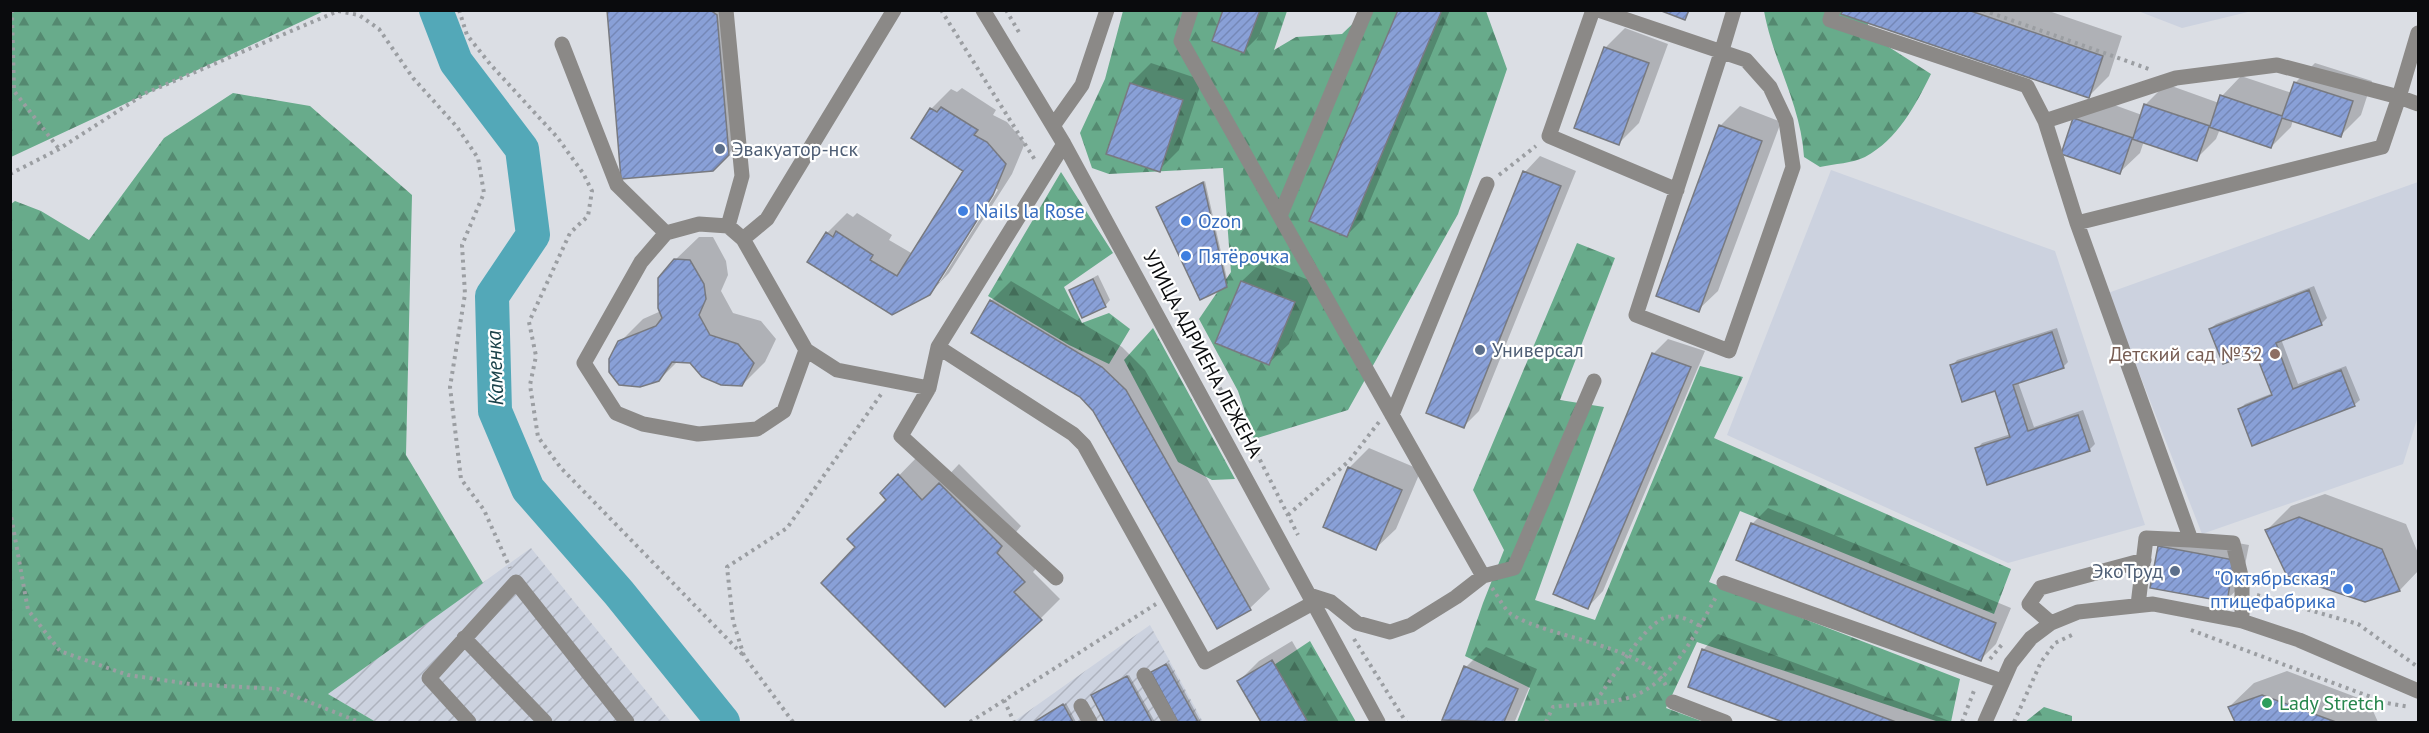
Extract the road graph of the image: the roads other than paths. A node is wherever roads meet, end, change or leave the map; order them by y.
1 (726, 10) edge
2 (894, 10) edge
3 (983, 10) edge
4 (1107, 10) edge
5 (1191, 10) edge
6 (1366, 10) edge
7 (1593, 10) edge
8 (1598, 10) edge
9 (1734, 10) edge
10 (1833, 10) edge
11 (2418, 33) edge
12 (562, 44) dead end
13 (1722, 50) junction
14 (2399, 97) junction
15 (2418, 104) edge
16 (2045, 121) junction
17 (1053, 126) junction
18 (1064, 144) junction
19 (1487, 184) road end
20 (1677, 190) junction
21 (1280, 216) junction
22 (2077, 223) junction
23 (728, 226) junction
24 (666, 233) junction
25 (743, 239) junction
26 (938, 348) junction
27 (806, 350) junction
28 (1594, 381) dead end
29 (929, 388) junction
30 (1392, 415) junction
31 (2191, 540) junction
32 (2144, 560) junction
33 (1483, 576) junction
34 (1056, 578) dead end
35 (1724, 583) road end
36 (1311, 599) junction
37 (2138, 605) junction
38 (2242, 621) junction
39 (2050, 623) junction
40 (464, 638) junction
41 (2418, 673) edge
42 (1144, 675) dead end
43 (2002, 681) junction
44 (2416, 690) edge
45 (1673, 702) dead end
46 (1081, 705) dead end
47 (469, 723) edge
48 (545, 723) edge
49 (627, 723) edge
50 (1090, 723) edge
51 (1170, 723) edge
52 (1378, 723) edge
53 (1725, 723) edge
54 (1985, 723) edge

1 - 23 street
2 - 25 street
3 - 17 street, УЛИЦА АДРИЕНА ЛЕЖЕНА
4 - 17 street
5 - 21 street
6 - 21 street
7 - 20 street
8 - 13 street
9 - 13 street
10 - 16 street
11 - 14 street
12 - 24 street
13 - 20 street
13 - 20 street
14 - 15 street
14 - 16 street
14 - 22 street
16 - 22 street
17 - 18 street, УЛИЦА АДРИЕНА ЛЕЖЕНА
18 - 26 street
18 - 36 street, УЛИЦА АДРИЕНА ЛЕЖЕНА
19 - 30 street
21 - 30 street
22 - 31 street
23 - 24 street
23 - 25 street
24 - 27 street
25 - 27 street
26 - 29 street
26 - 36 street
27 - 29 street
28 - 33 street
29 - 34 street
30 - 33 street
31 - 32 street
31 - 38 street
32 - 37 street
32 - 39 street
33 - 36 street
35 - 43 street
36 - 52 street, УЛИЦА АДРИЕНА ЛЕЖЕНА
37 - 38 street
37 - 39 street
38 - 44 street
39 - 43 street
40 - 47 street
40 - 48 street
40 - 49 street
41 - 44 street
42 - 51 street
43 - 54 street
45 - 53 street
46 - 50 street

